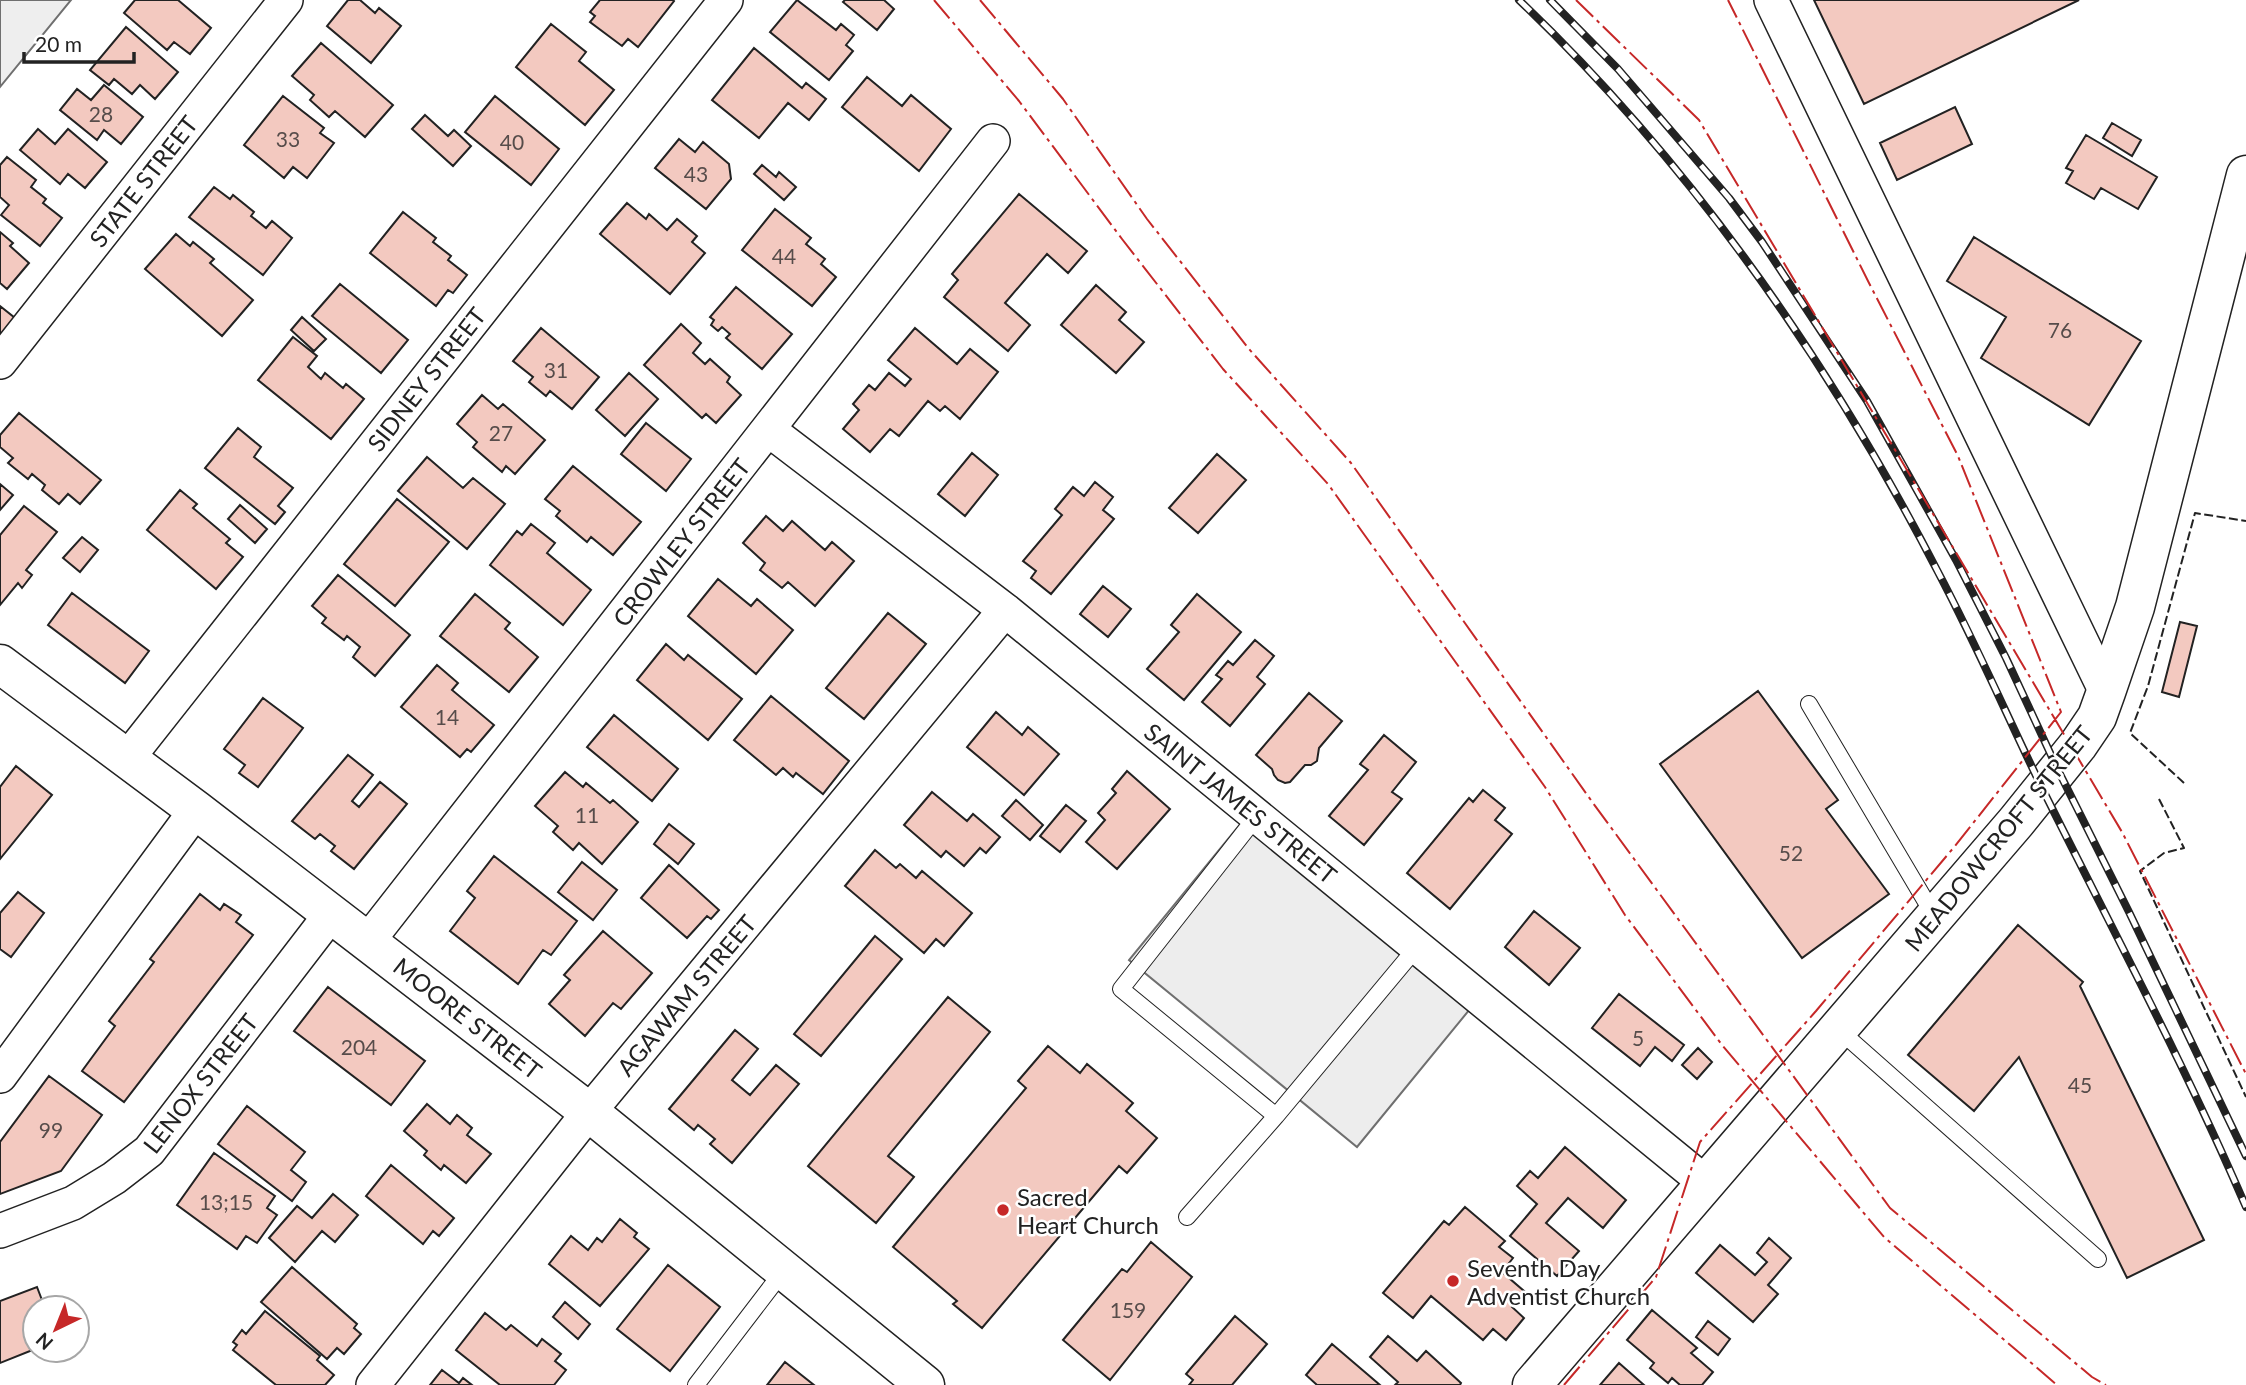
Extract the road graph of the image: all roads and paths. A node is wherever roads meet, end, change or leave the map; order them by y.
1 (286, 0) edge
2 (726, 0) edge
3 (1771, 0) edge
4 (993, 141) dead end
5 (2246, 175) edge
6 (0, 362) edge
7 (769, 430) junction
8 (1005, 610) junction
9 (0, 663) edge
10 (2106, 692) junction
11 (1809, 704) dead end
12 (127, 759) junction
13 (196, 810) junction
14 (1257, 816) junction
15 (331, 914) junction
16 (1935, 917) junction
17 (368, 941) junction
18 (1417, 947) junction
19 (1839, 1030) junction
20 (0, 1076) edge
21 (589, 1112) junction
22 (1276, 1115) junction
23 (1707, 1184) junction
24 (1187, 1217) dead end
25 (0, 1231) edge
26 (2098, 1259) dead end
27 (784, 1270) junction
28 (373, 1385) edge
29 (696, 1385) edge
30 (925, 1385) edge
31 (1532, 1385) edge

1 - 6 street, STATE STREET
2 - 12 street, SIDNEY STREET
3 - 10 street
4 - 7 street, CROWLEY STREET
5 - 10 street, MEADOWCROFT STREET
7 - 8 street, SAINT JAMES STREET
7 - 17 street, CROWLEY STREET
8 - 14 street, SAINT JAMES STREET
8 - 21 street, AGAWAM STREET
9 - 12 street, MOORE STREET
10 - 16 street, MEADOWCROFT STREET
11 - 16 lane
12 - 13 street, MOORE STREET
13 - 15 street, MOORE STREET
13 - 20 street
14 - 18 street, SAINT JAMES STREET
14 - 22 lane
15 - 17 street, MOORE STREET
15 - 25 street, LENOX STREET
16 - 19 street, MEADOWCROFT STREET
17 - 21 street, MOORE STREET
18 - 22 lane
18 - 23 street, SAINT JAMES STREET
19 - 23 street, MEADOWCROFT STREET
19 - 26 lane
21 - 27 street, MOORE STREET
21 - 28 street, AGAWAM STREET
22 - 24 lane
23 - 31 street, MEADOWCROFT STREET
27 - 29 lane
27 - 30 street, MOORE STREET

